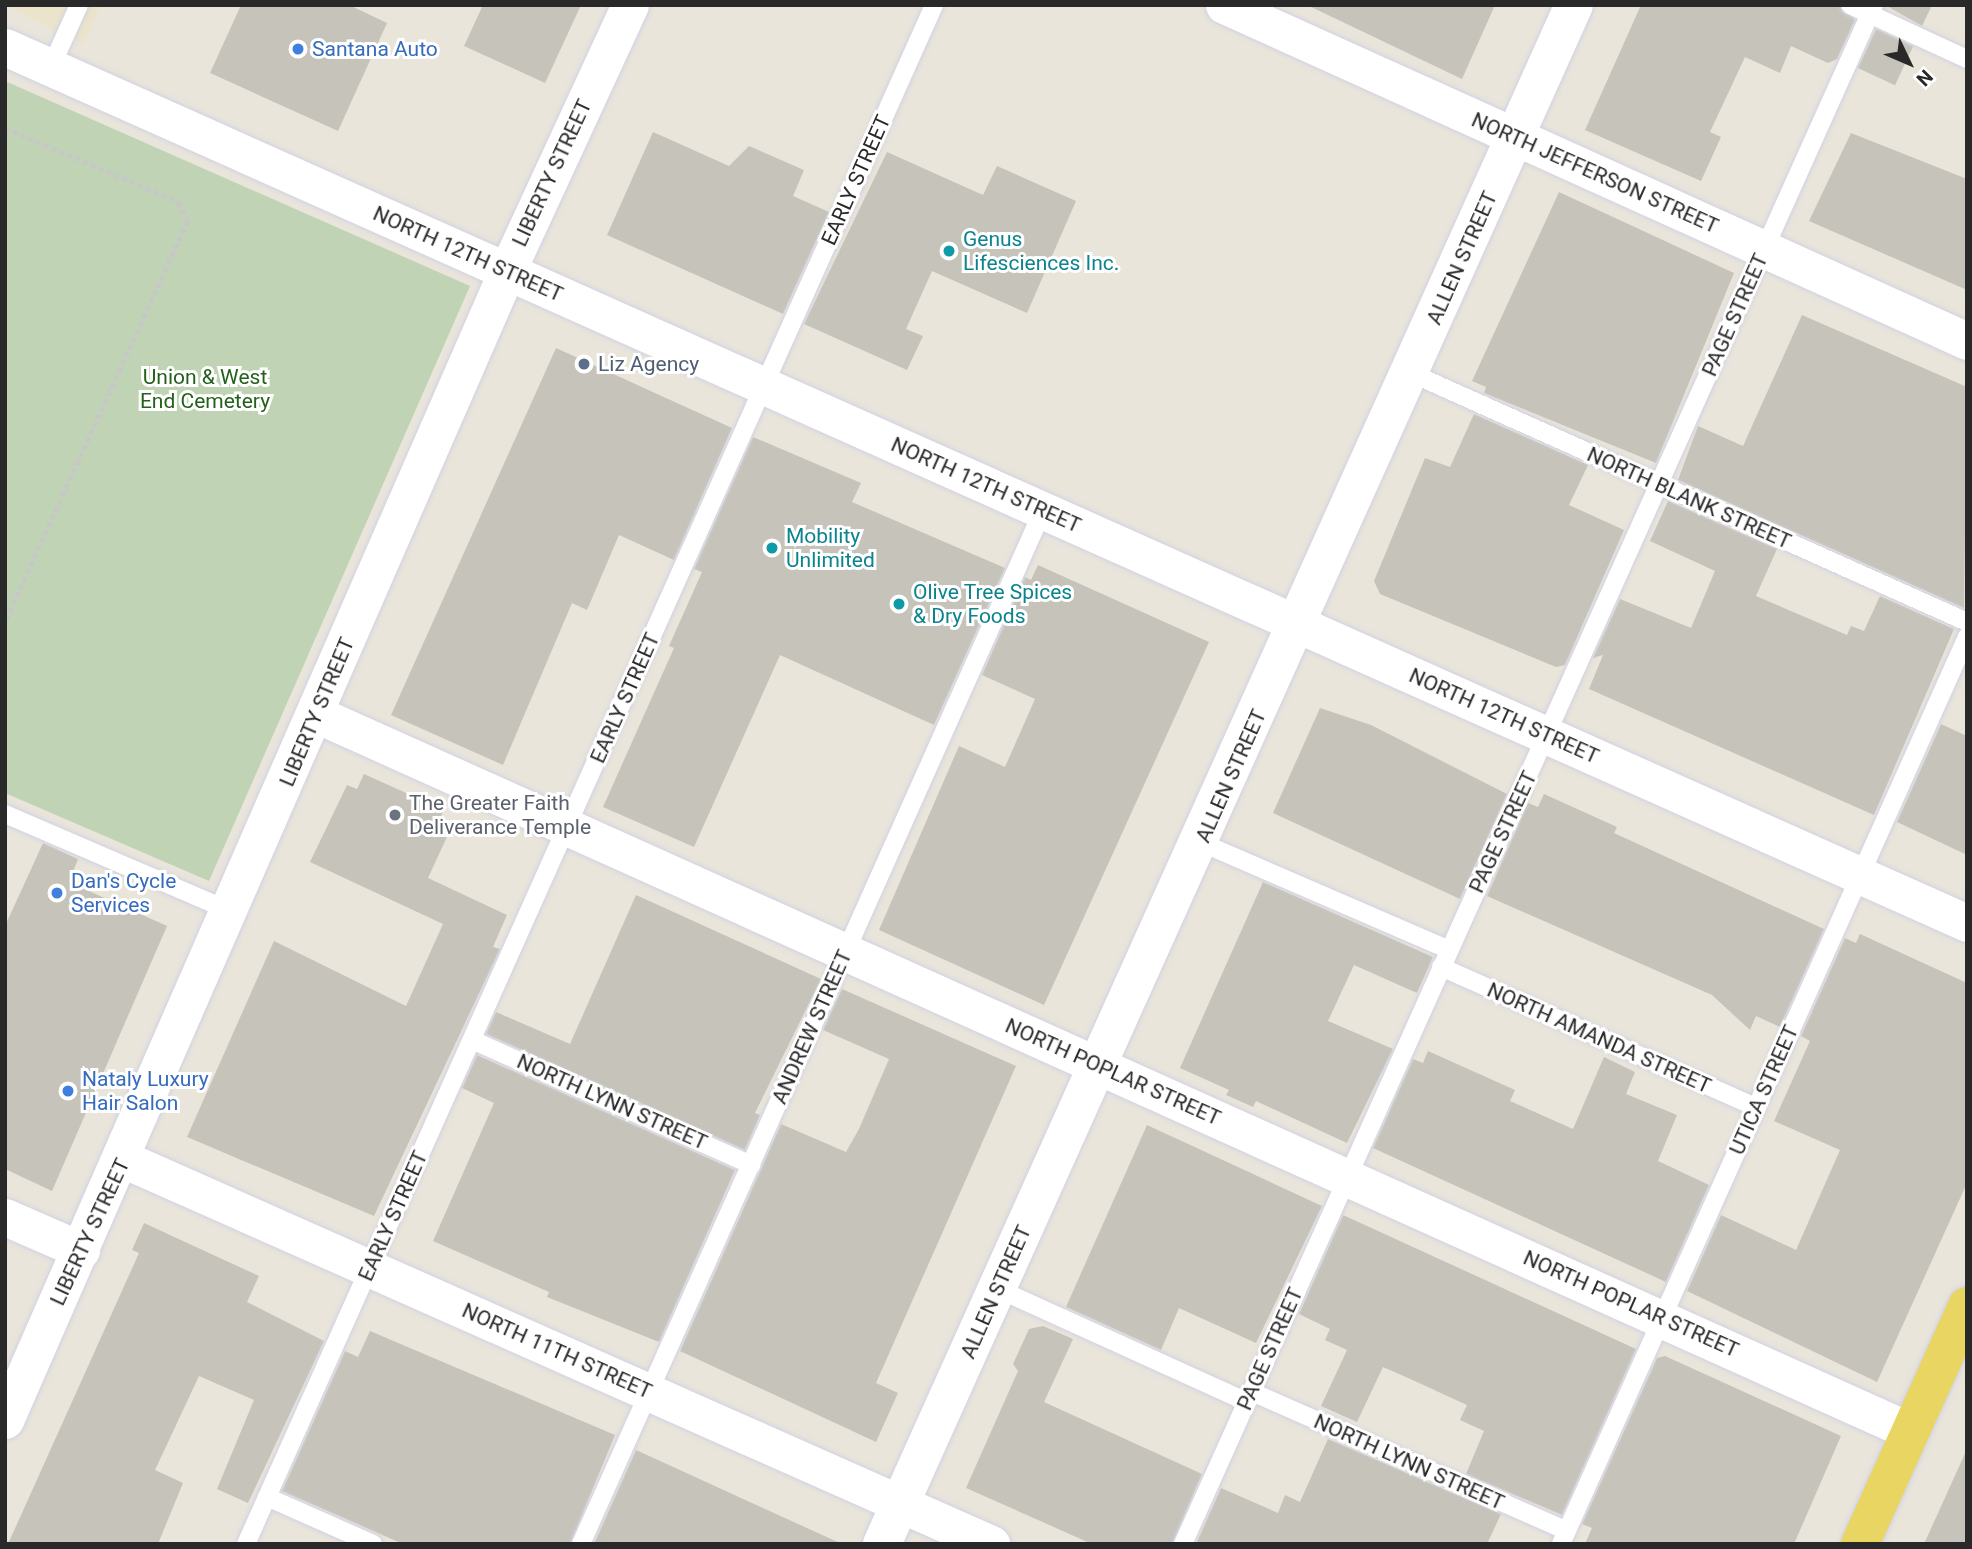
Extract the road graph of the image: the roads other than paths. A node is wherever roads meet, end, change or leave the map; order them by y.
1 (79, 5) edge
2 (630, 5) edge
3 (934, 5) edge
4 (1224, 5) edge
5 (1574, 5) edge
6 (1850, 5) edge
7 (1872, 10) edge
8 (1264, 13) edge
9 (5, 47) edge
10 (1967, 59) edge
11 (51, 67) junction
12 (1516, 137) junction
13 (1764, 249) junction
14 (507, 271) junction
15 (1967, 341) edge
16 (1411, 373) junction
17 (764, 386) junction
18 (1659, 484) junction
19 (1042, 510) junction
20 (1967, 622) edge
21 (1299, 624) junction
22 (1967, 637) edge
23 (316, 714) junction
24 (1547, 735) junction
25 (5, 814) edge
26 (568, 827) junction
27 (1200, 842) junction
28 (1860, 875) junction
29 (230, 911) junction
30 (1967, 923) edge
31 (1449, 950) junction
32 (846, 952) junction
33 (1441, 968) junction
34 (472, 1040) junction
35 (1099, 1066) junction
36 (1757, 1108) junction
37 (123, 1159) junction
38 (751, 1165) junction
39 (1347, 1177) junction
40 (5, 1217) edge
41 (81, 1250) junction
42 (370, 1268) junction
43 (998, 1289) junction
44 (1967, 1307) edge
45 (1662, 1317) junction
46 (651, 1392) junction
47 (1249, 1397) junction
48 (5, 1420) edge
49 (1910, 1431) junction
50 (267, 1497) junction
51 (901, 1502) junction
52 (1564, 1538) edge
53 (246, 1544) edge
54 (373, 1544) edge
55 (582, 1544) edge
56 (882, 1544) edge
57 (990, 1544) edge
58 (1183, 1544) edge
59 (1860, 1544) edge

1 - 11 lane
2 - 14 street, LIBERTY STREET
3 - 17 lane, EARLY STREET
4 - 8 street, NORTH JEFFERSON STREET
5 - 12 street, ALLEN STREET
6 - 7 lane
7 - 10 lane
7 - 13 lane, PAGE STREET
8 - 12 street, NORTH JEFFERSON STREET
9 - 11 street, NORTH 12TH STREET
11 - 14 street, NORTH 12TH STREET
12 - 13 street, NORTH JEFFERSON STREET
12 - 16 street, ALLEN STREET
13 - 15 street, NORTH JEFFERSON STREET
13 - 18 lane, PAGE STREET
14 - 17 street, NORTH 12TH STREET
14 - 23 street, LIBERTY STREET
16 - 18 lane, NORTH BLANK STREET
16 - 21 street, ALLEN STREET
17 - 19 street, NORTH 12TH STREET
17 - 26 lane, EARLY STREET
18 - 20 lane, NORTH BLANK STREET
18 - 24 lane, PAGE STREET
19 - 21 street, NORTH 12TH STREET
19 - 32 lane, ANDREW STREET
21 - 24 street, NORTH 12TH STREET
21 - 27 street, ALLEN STREET
22 - 28 lane, UTICA STREET
23 - 26 street, NORTH POPLAR STREET
23 - 29 street, LIBERTY STREET
24 - 28 street, NORTH 12TH STREET
24 - 31 lane, PAGE STREET
25 - 29 lane
26 - 32 street, NORTH POPLAR STREET
26 - 34 lane, EARLY STREET
27 - 31 lane
27 - 35 street, ALLEN STREET
28 - 30 street, NORTH 12TH STREET
28 - 36 lane, UTICA STREET
29 - 37 street, LIBERTY STREET
31 - 33 lane, PAGE STREET
32 - 35 street, NORTH POPLAR STREET
32 - 38 lane, ANDREW STREET
33 - 36 lane, NORTH AMANDA STREET
33 - 39 lane, PAGE STREET
34 - 38 lane, NORTH LYNN STREET
34 - 42 lane, EARLY STREET
35 - 39 street, NORTH POPLAR STREET
35 - 43 street, ALLEN STREET
36 - 45 lane, UTICA STREET
37 - 41 street, LIBERTY STREET
37 - 42 street, NORTH 11TH STREET
38 - 46 lane, ANDREW STREET
39 - 45 street, NORTH POPLAR STREET
39 - 47 lane, PAGE STREET
40 - 41 street
41 - 48 street, LIBERTY STREET
42 - 46 street, NORTH 11TH STREET
42 - 50 lane, EARLY STREET
43 - 47 lane, NORTH LYNN STREET
43 - 51 street, ALLEN STREET
44 - 49 main road
45 - 49 street, NORTH POPLAR STREET
45 - 52 lane, UTICA STREET
46 - 51 street, NORTH 11TH STREET
46 - 55 lane, ANDREW STREET
47 - 52 lane, NORTH LYNN STREET
47 - 58 lane, PAGE STREET
49 - 59 main road
50 - 53 lane, EARLY STREET
50 - 54 lane
51 - 56 street, ALLEN STREET
51 - 57 street, NORTH 11TH STREET

